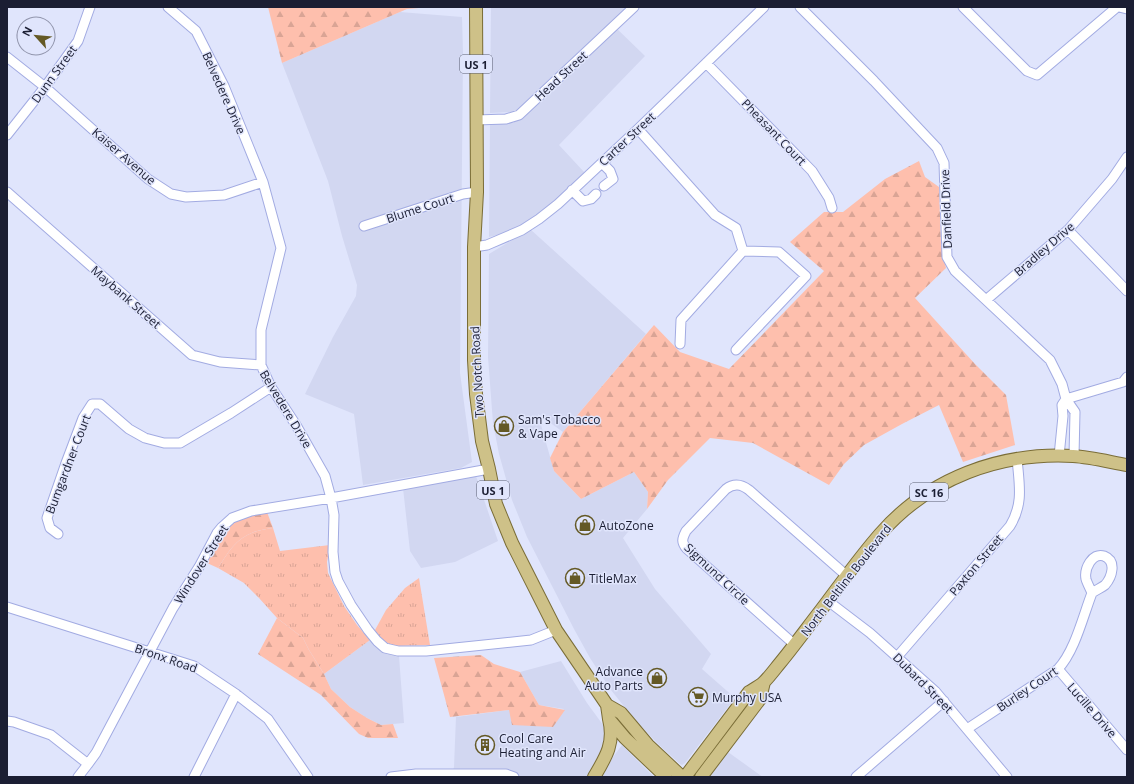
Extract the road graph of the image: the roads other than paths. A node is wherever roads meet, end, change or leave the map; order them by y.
1 (90, 7) edge
2 (168, 7) edge
3 (476, 7) edge
4 (634, 7) edge
5 (764, 7) edge
6 (800, 7) edge
7 (963, 7) edge
8 (1118, 7) edge
9 (1127, 9) edge
10 (7, 57) edge
11 (706, 63) junction
12 (45, 87) junction
13 (476, 120) junction
14 (638, 129) junction
15 (7, 135) edge
16 (1127, 156) edge
17 (602, 163) junction
18 (263, 182) junction
19 (604, 186) dead end
20 (572, 190) junction
21 (7, 192) edge
22 (477, 192) junction
23 (596, 194) dead end
24 (832, 208) dead end
25 (364, 226) dead end
26 (1068, 230) junction
27 (474, 247) junction
28 (743, 251) junction
29 (1127, 291) edge
30 (986, 300) junction
31 (680, 344) dead end
32 (736, 350) dead end
33 (260, 365) junction
34 (1127, 377) edge
35 (271, 387) junction
36 (1066, 399) junction
37 (1059, 456) junction
38 (1074, 456) junction
39 (1017, 458) junction
40 (1127, 465) edge
41 (489, 469) junction
42 (332, 498) junction
43 (58, 534) dead end
44 (847, 576) junction
45 (1092, 593) dead end
46 (828, 601) junction
47 (7, 607) edge
48 (556, 630) junction
49 (794, 645) junction
50 (150, 652) junction
51 (898, 657) junction
52 (1058, 669) junction
53 (764, 682) junction
54 (236, 694) junction
55 (944, 701) junction
56 (607, 706) junction
57 (610, 719) junction
58 (7, 721) edge
59 (967, 729) junction
60 (625, 738) junction
61 (1127, 750) edge
62 (606, 757) junction
63 (88, 764) junction
64 (415, 775) edge
65 (677, 776) edge
66 (78, 777) edge
67 (194, 777) edge
68 (308, 777) edge
69 (390, 777) edge
70 (514, 777) edge
71 (594, 777) edge
72 (702, 777) edge
73 (856, 777) edge
74 (1007, 777) edge

1 - 12 street, Dunn Street
2 - 18 street, Belvedere Drive
3 - 13 main road, Two Notch Road / US 1
4 - 13 street, Head Street
5 - 11 street, Carter Street
6 - 30 street, Danfield Drive
7 - 8 street
8 - 9 street
10 - 12 street, Kaiser Avenue
11 - 14 street, Carter Street
11 - 24 street, Pheasant Court
12 - 15 street, Dunn Street
12 - 18 street, Kaiser Avenue
13 - 22 main road, Two Notch Road / US 1
14 - 17 street, Carter Street
14 - 28 street
16 - 26 street, Bradley Drive
17 - 19 street
17 - 20 street, Carter Street
18 - 33 street, Belvedere Drive
20 - 23 street
20 - 27 street, Carter Street
21 - 33 street, Maybank Street
22 - 25 street, Blume Court
22 - 27 main road, Two Notch Road / US 1
26 - 29 street
26 - 30 street, Bradley Drive
27 - 41 main road, Two Notch Road / US 1
28 - 31 street
28 - 32 street
30 - 36 street, Danfield Drive
33 - 35 street, Belvedere Drive
34 - 36 street
35 - 42 street, Belvedere Drive
35 - 43 street, Bumgardner Court
36 - 37 street, Danfield Drive
36 - 38 street, Danfield Drive
37 - 38 main road, North Beltline Boulevard / SC 16
37 - 39 main road, North Beltline Boulevard / SC 16
38 - 40 main road, North Beltline Boulevard / SC 16
39 - 44 main road, North Beltline Boulevard / SC 16
39 - 51 street, Paxton Street
41 - 42 street, Windover Street
41 - 48 main road, Two Notch Road / US 1
42 - 48 street, Belvedere Drive
42 - 50 street, Windover Street
44 - 46 main road, North Beltline Boulevard / SC 16
44 - 49 street, Sigmund Circle
45 - 52 street, Burley Court
46 - 49 main road, North Beltline Boulevard / SC 16
46 - 51 street, Dubard Street
47 - 50 street, Bronx Road
48 - 56 main road, Two Notch Road / US 1
49 - 53 main road, North Beltline Boulevard / SC 16
50 - 54 street, Bronx Road
50 - 63 street, Windover Street
51 - 55 street, Dubard Street
52 - 59 street, Burley Court
52 - 61 street, Lucille Drive
53 - 65 main road, North Beltline Boulevard / SC 16
53 - 72 main road
54 - 67 street
54 - 68 street, Bronx Road
55 - 59 street, Dubard Street
55 - 73 street
56 - 57 main road, Two Notch Road / US 1
56 - 65 main road, Two Notch Road
57 - 60 main road, Two Notch Road / US 1
57 - 62 main road
58 - 63 street
59 - 74 street, Dubard Street
60 - 62 main road
60 - 65 main road, Two Notch Road / US 1
62 - 71 main road
63 - 66 street, Windover Street
64 - 69 street
64 - 70 street

